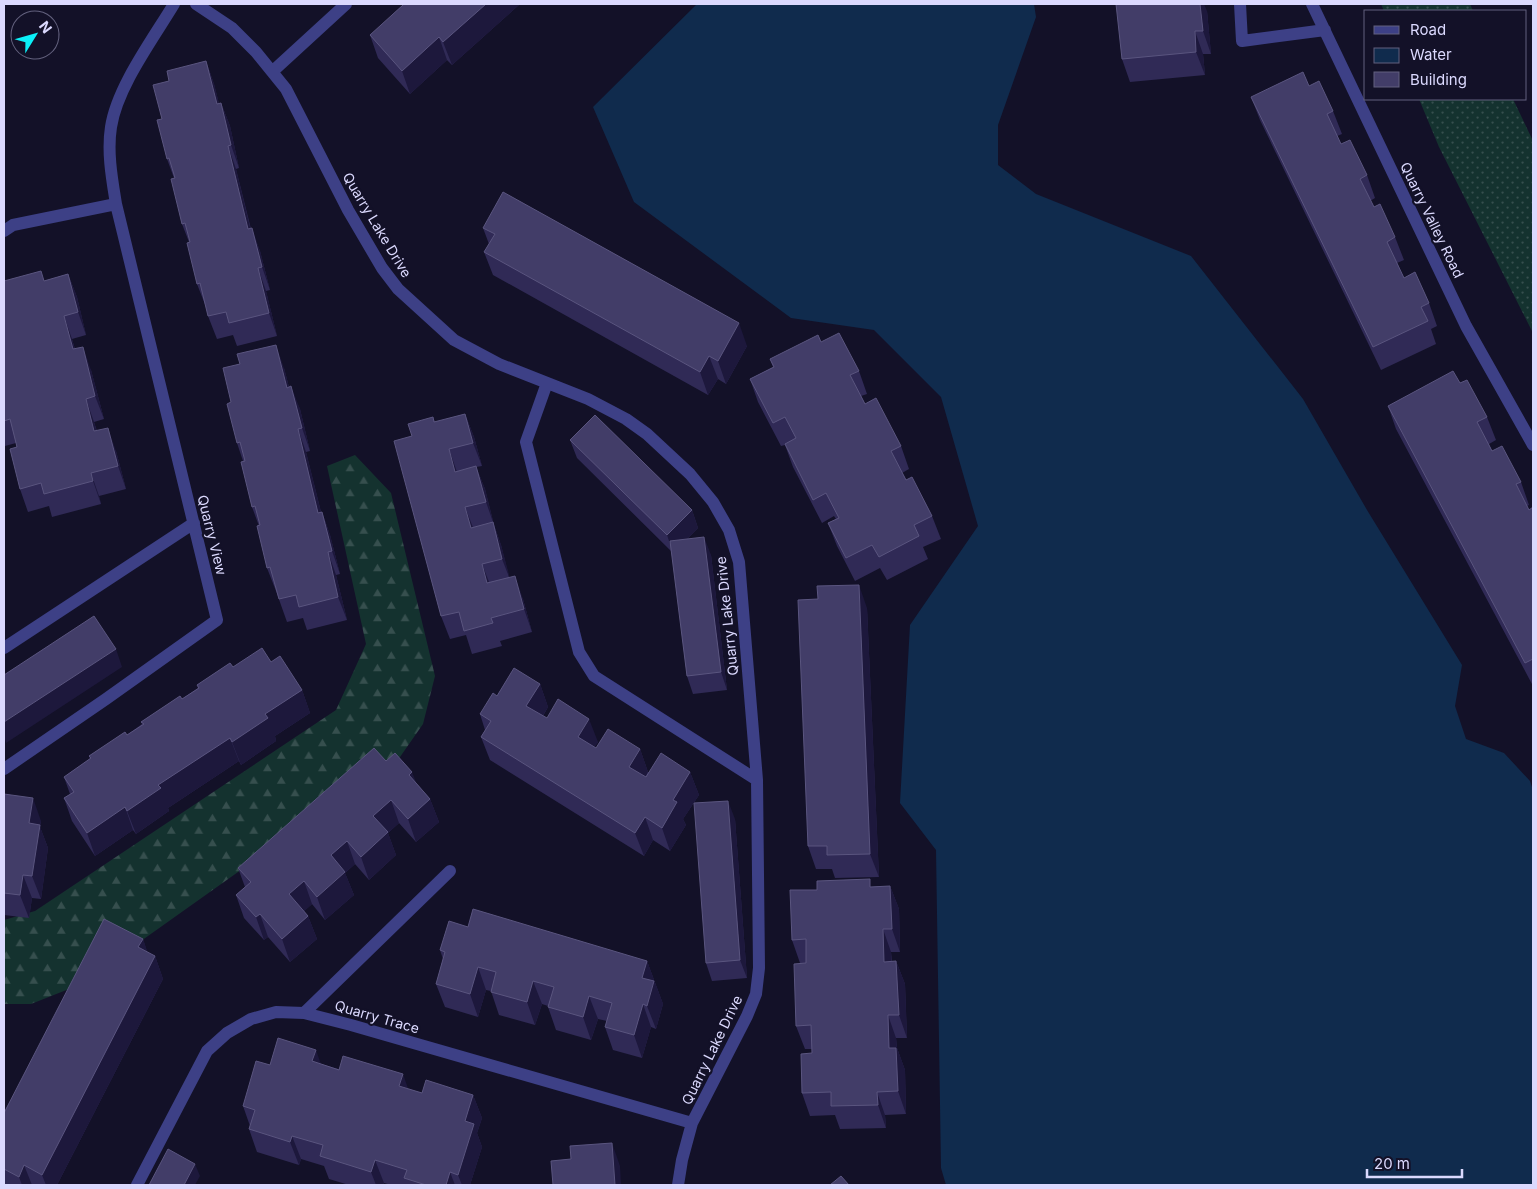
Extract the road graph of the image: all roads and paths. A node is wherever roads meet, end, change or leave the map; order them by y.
1 (174, 4) edge
2 (196, 4) edge
3 (346, 4) edge
4 (1240, 4) edge
5 (1312, 4) edge
6 (1324, 30) junction
7 (273, 71) junction
8 (116, 204) junction
9 (4, 231) edge
10 (547, 383) junction
11 (1533, 446) edge
12 (194, 524) junction
13 (4, 648) edge
14 (4, 769) edge
15 (756, 780) junction
16 (450, 871) dead end
17 (304, 1013) junction
18 (692, 1123) junction
19 (137, 1185) edge
20 (678, 1185) edge

1 - 8 street, Quarry View
2 - 7 street, Quarry Lake Drive
3 - 7 street
4 - 6 street
5 - 6 street, Quarry Valley Road
6 - 11 street, Quarry Valley Road
7 - 10 street, Quarry Lake Drive
8 - 9 street
8 - 12 street, Quarry View
10 - 15 street, Quarry Lake Drive
10 - 15 street
12 - 13 street
12 - 14 street, Quarry View
15 - 18 street, Quarry Lake Drive
16 - 17 street
17 - 18 street, Quarry Trace
17 - 19 street, Quarry Trace
18 - 20 street, Quarry Lake Drive

